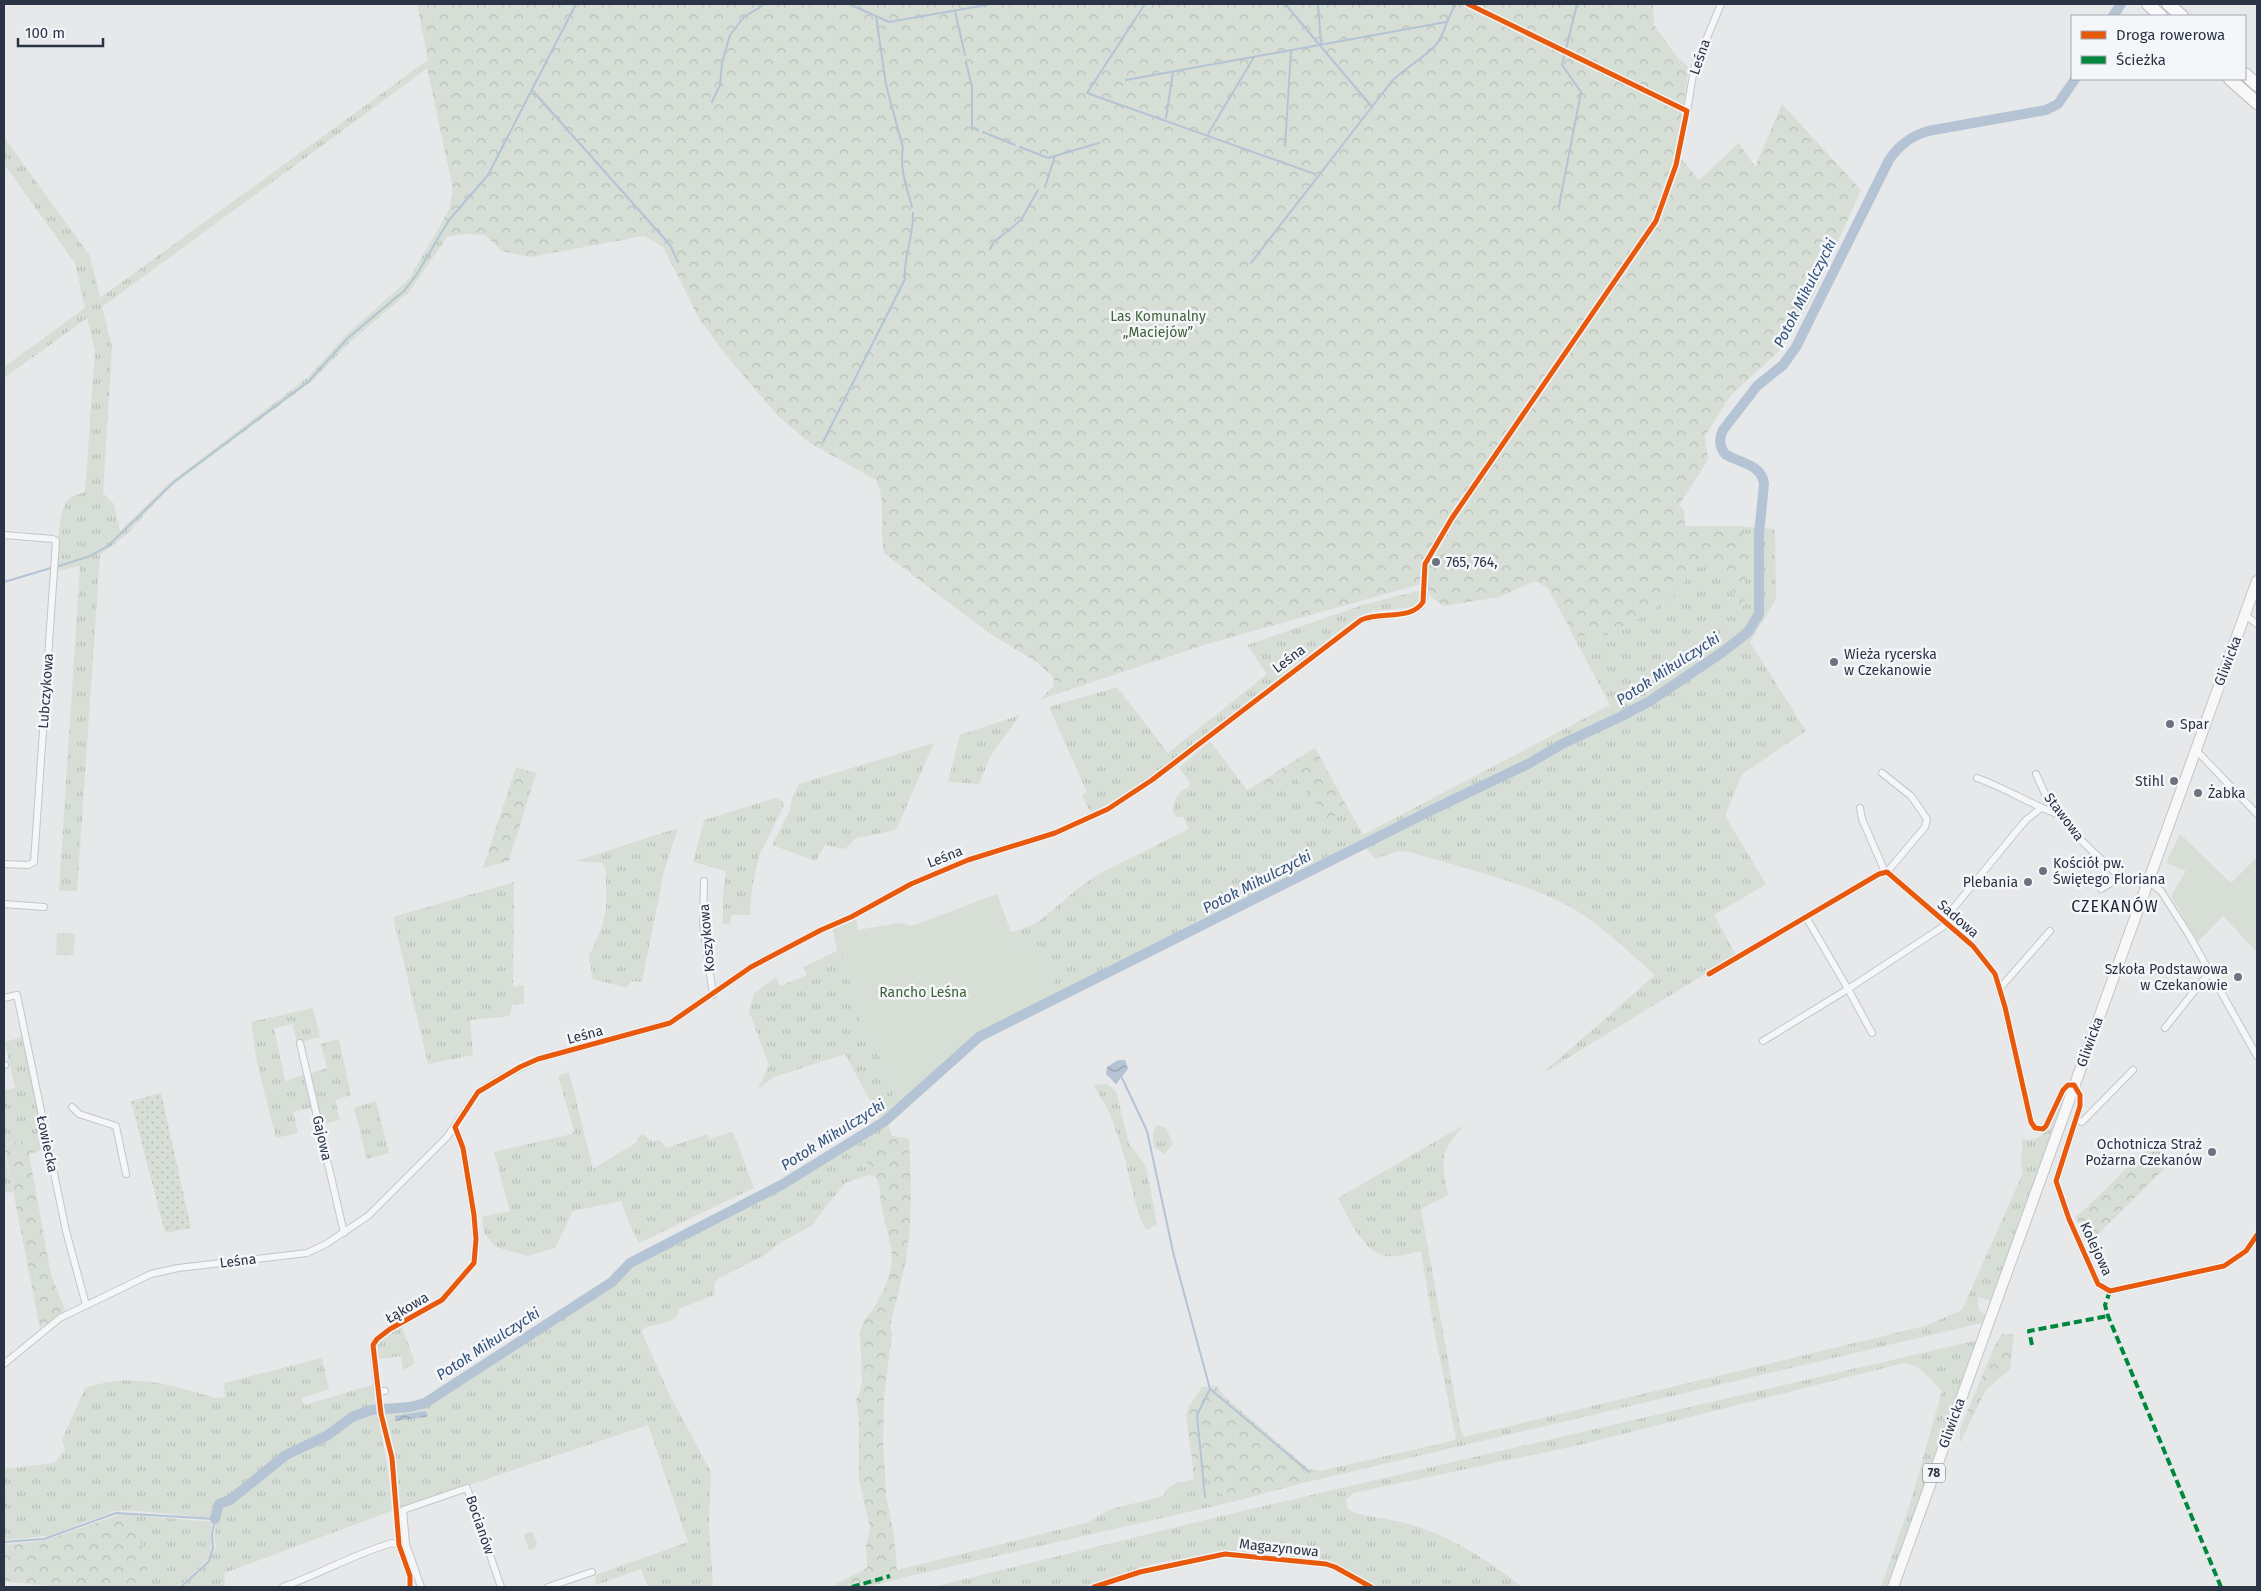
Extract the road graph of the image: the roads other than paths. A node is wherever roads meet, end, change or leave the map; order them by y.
1 (1721, 4) edge
2 (2148, 4) edge
3 (2168, 4) edge
4 (2160, 15) edge
5 (2181, 15) edge
6 (2246, 75) edge
7 (2231, 80) edge
8 (2257, 85) edge
9 (2257, 103) edge
10 (1686, 111) dead end
11 (4, 535) edge
12 (2257, 581) edge
13 (1425, 588) dead end
14 (2245, 615) junction
15 (2257, 624) edge
16 (2195, 749) junction
17 (1882, 773) dead end
18 (2036, 774) dead end
19 (1977, 778) dead end
20 (1860, 808) dead end
21 (2041, 808) junction
22 (2257, 814) edge
23 (2060, 815) junction
24 (4, 864) edge
25 (1886, 872) junction
26 (2120, 877) junction
27 (704, 881) dead end
28 (2147, 884) junction
29 (2100, 889) dead end
30 (4, 904) edge
31 (44, 907) dead end
32 (1806, 917) junction
33 (1945, 922) junction
34 (2050, 931) dead end
35 (1709, 974) dead end
36 (2210, 974) junction
37 (2000, 988) junction
38 (1848, 989) junction
39 (713, 995) junction
40 (4, 998) edge
41 (2164, 1028) dead end
42 (1872, 1033) dead end
43 (1763, 1041) dead end
44 (300, 1043) dead end
45 (2257, 1056) edge
46 (2133, 1070) dead end
47 (2074, 1085) junction
48 (72, 1107) dead end
49 (2076, 1120) junction
50 (455, 1127) junction
51 (126, 1174) dead end
52 (344, 1233) junction
53 (2257, 1235) edge
54 (86, 1305) junction
55 (4, 1364) edge
56 (385, 1391) dead end
57 (592, 1572) dead end
58 (284, 1587) edge
59 (410, 1587) edge
60 (421, 1587) edge
61 (502, 1587) edge
62 (548, 1587) edge
63 (1094, 1587) edge
64 (1371, 1587) edge
65 (1892, 1587) edge

1 - 10 street, Leśna
2 - 4 highway
3 - 5 highway
6 - 8 highway
7 - 9 highway
11 - 24 street, Lubczykowa
12 - 14 main road, Gliwicka / 78
13 - 39 street, Leśna
14 - 15 street
14 - 16 main road, Gliwicka / 78
16 - 22 street
16 - 28 main road, Gliwicka / 78
17 - 25 street
18 - 23 street, Stawowa
19 - 21 street
20 - 25 street
21 - 23 street
21 - 33 street
23 - 26 street, Stawowa
25 - 32 street
25 - 33 street, Sadowa
26 - 28 street, Stawowa
26 - 29 street
27 - 39 street, Koszykowa
28 - 36 street
28 - 47 main road, Gliwicka / 78
30 - 31 street
32 - 35 street
32 - 38 street
33 - 37 street, Sadowa
33 - 38 street
34 - 37 street
36 - 41 street
36 - 45 street
37 - 47 street, Sadowa
38 - 42 street
38 - 43 street
39 - 50 street, Leśna
40 - 54 street, Łowiecka
44 - 52 street, Gajowa
46 - 49 street
47 - 49 street, Kolejowa
47 - 65 main road, Gliwicka / 78
48 - 51 street
49 - 53 street, Kolejowa
50 - 52 street, Leśna
50 - 56 street, Łąkowa
52 - 54 street, Leśna
54 - 55 street, Leśna
57 - 62 street
58 - 59 street
60 - 61 street, Bocianów
63 - 64 street, Magazynowa

